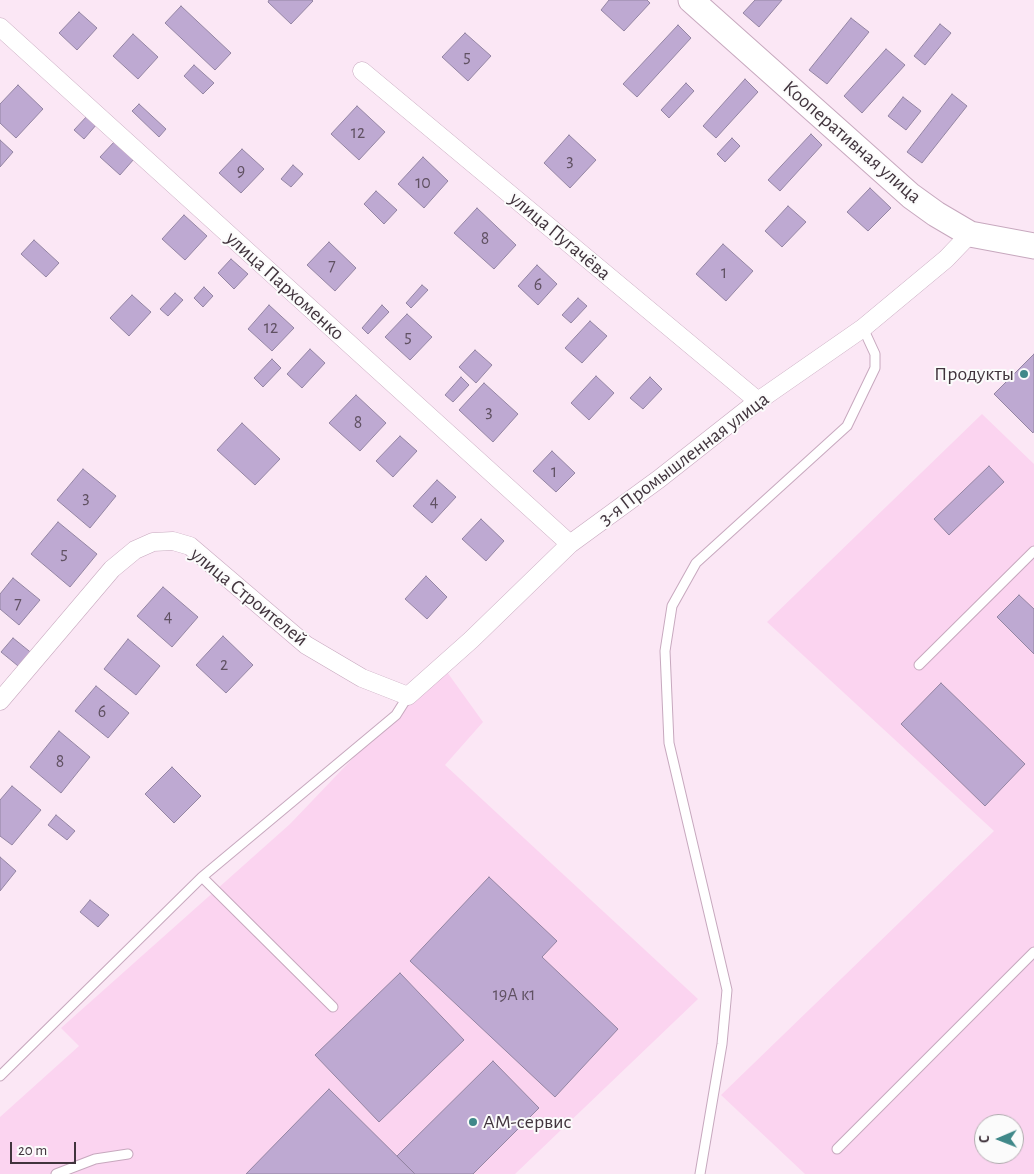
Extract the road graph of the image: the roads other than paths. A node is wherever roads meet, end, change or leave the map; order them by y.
1 (691, 0) edge
2 (0, 28) edge
3 (362, 71) dead end
4 (970, 234) junction
5 (1034, 246) edge
6 (863, 328) junction
7 (758, 401) junction
8 (570, 544) junction
9 (1034, 551) edge
10 (919, 665) dead end
11 (408, 696) junction
12 (0, 701) edge
13 (202, 877) junction
14 (1034, 952) edge
15 (333, 1007) dead end
16 (0, 1076) edge
17 (837, 1149) dead end
18 (128, 1154) dead end
19 (56, 1174) edge
20 (700, 1174) edge

1 - 4 street, Кооперативная улица
2 - 8 street, улица Пархоменко
3 - 7 street, улица Пугачёва
4 - 5 street, Кооперативная улица
4 - 6 street, 3-я Промышленная улица
6 - 7 street, 3-я Промышленная улица
6 - 20 lane
7 - 8 street, 3-я Промышленная улица
8 - 11 street, 3-я Промышленная улица
9 - 10 lane
11 - 12 street, улица Строителей
11 - 13 lane
13 - 15 lane
13 - 16 lane
14 - 17 lane
18 - 19 lane

